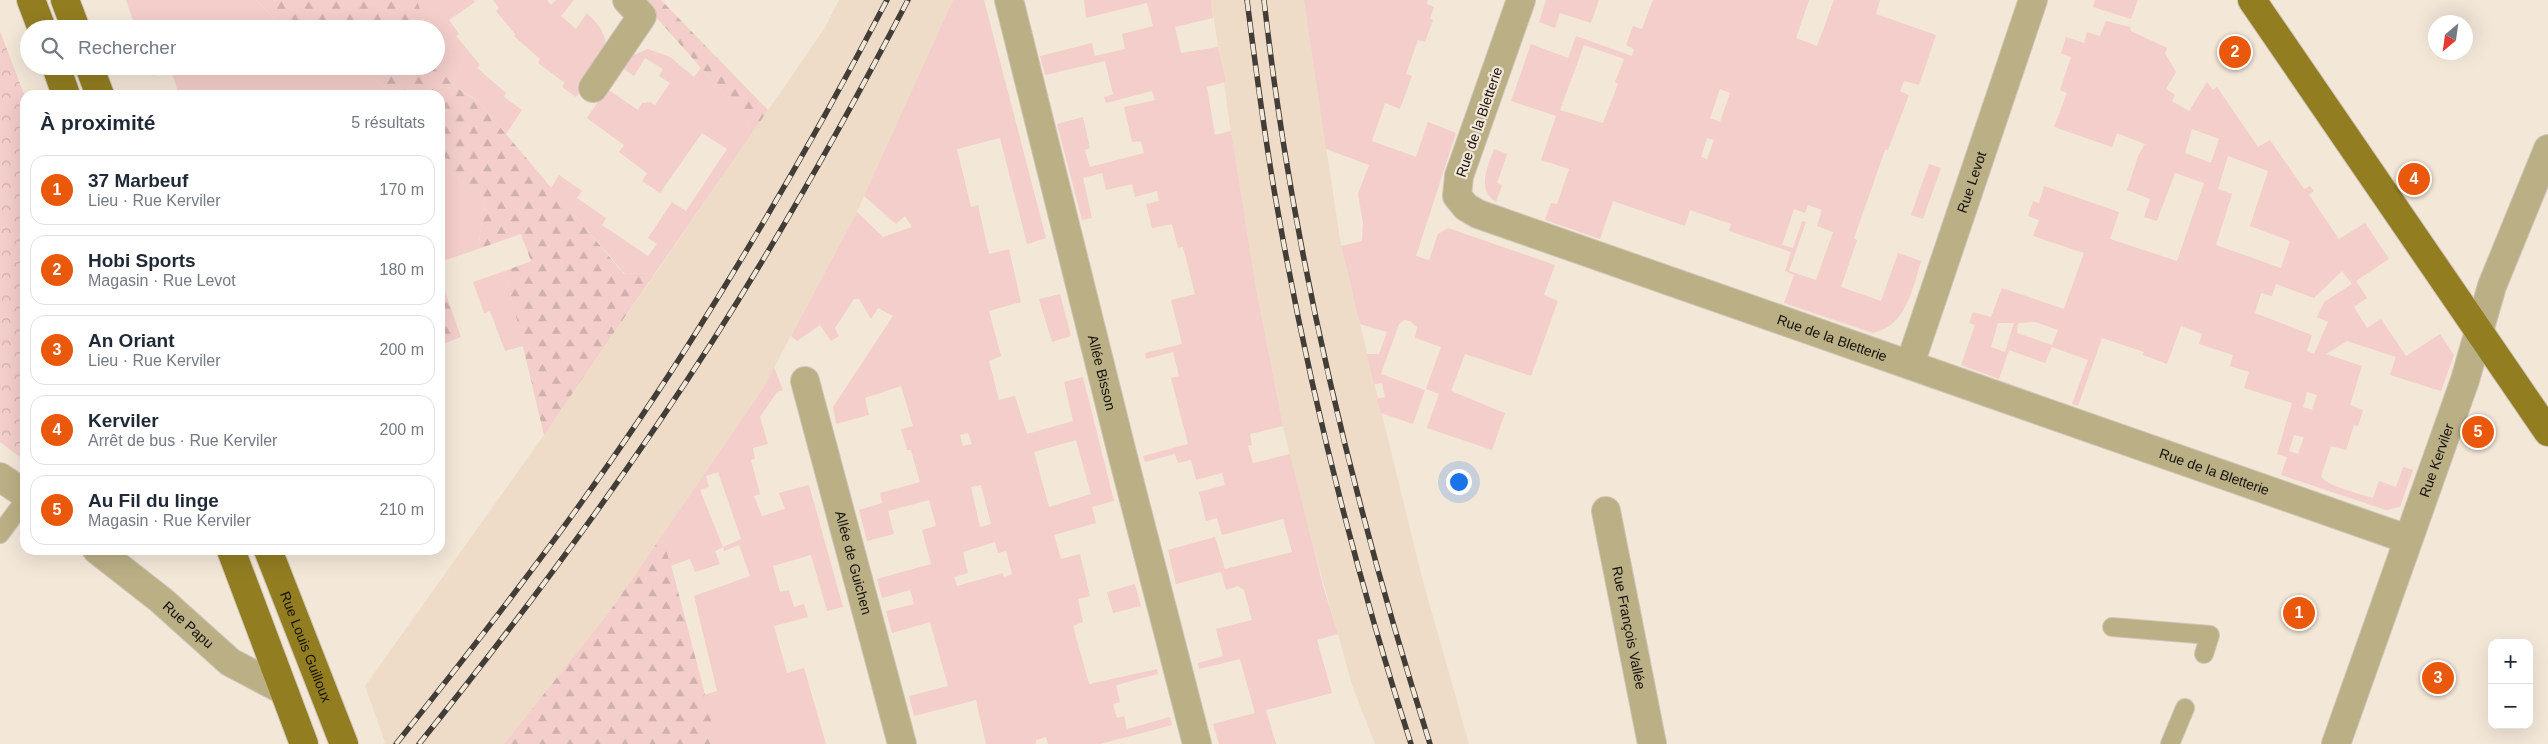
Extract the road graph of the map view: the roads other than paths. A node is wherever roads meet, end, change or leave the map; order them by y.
1 (31, 0) edge
2 (65, 0) edge
3 (627, 0) edge
4 (1009, 0) edge
5 (1521, 0) edge
6 (2034, 0) edge
7 (2252, 0) edge
8 (39, 20) edge
9 (73, 20) edge
10 (59, 75) edge
11 (93, 75) edge
12 (593, 88) dead end
13 (64, 90) edge
14 (98, 90) edge
15 (2548, 149) edge
16 (2480, 332) junction
17 (1910, 364) junction
18 (805, 381) dead end
19 (2548, 432) edge
20 (0, 477) edge
21 (20, 491) edge
22 (20, 507) edge
23 (1606, 511) dead end
24 (0, 534) edge
25 (2407, 539) junction
26 (103, 555) edge
27 (233, 555) edge
28 (270, 555) edge
29 (2112, 627) dead end
30 (2204, 654) dead end
31 (284, 690) junction
32 (2185, 708) dead end
33 (304, 744) edge
34 (344, 744) edge
35 (902, 744) edge
36 (1197, 744) edge
37 (1652, 744) edge
38 (2170, 744) edge
39 (2336, 744) edge

1 - 8 main road
2 - 9 main road
3 - 12 street
4 - 36 street, Allée Bisson
5 - 17 street, Rue de la Bletterie
6 - 17 street, Rue Levot
7 - 16 main road
10 - 13 main road
11 - 14 main road
15 - 16 street, Rue Kerviler
16 - 19 main road
16 - 25 street, Rue Kerviler
17 - 25 street, Rue de la Bletterie
18 - 35 street, Allée de Guichen
20 - 21 street
22 - 24 lane
23 - 37 street, Rue François Vallée
25 - 39 street, Rue Kerviler
26 - 31 street, Rue Papu
27 - 31 main road
28 - 34 main road, Rue Louis Guilloux
29 - 30 lane
31 - 33 main road
32 - 38 lane

